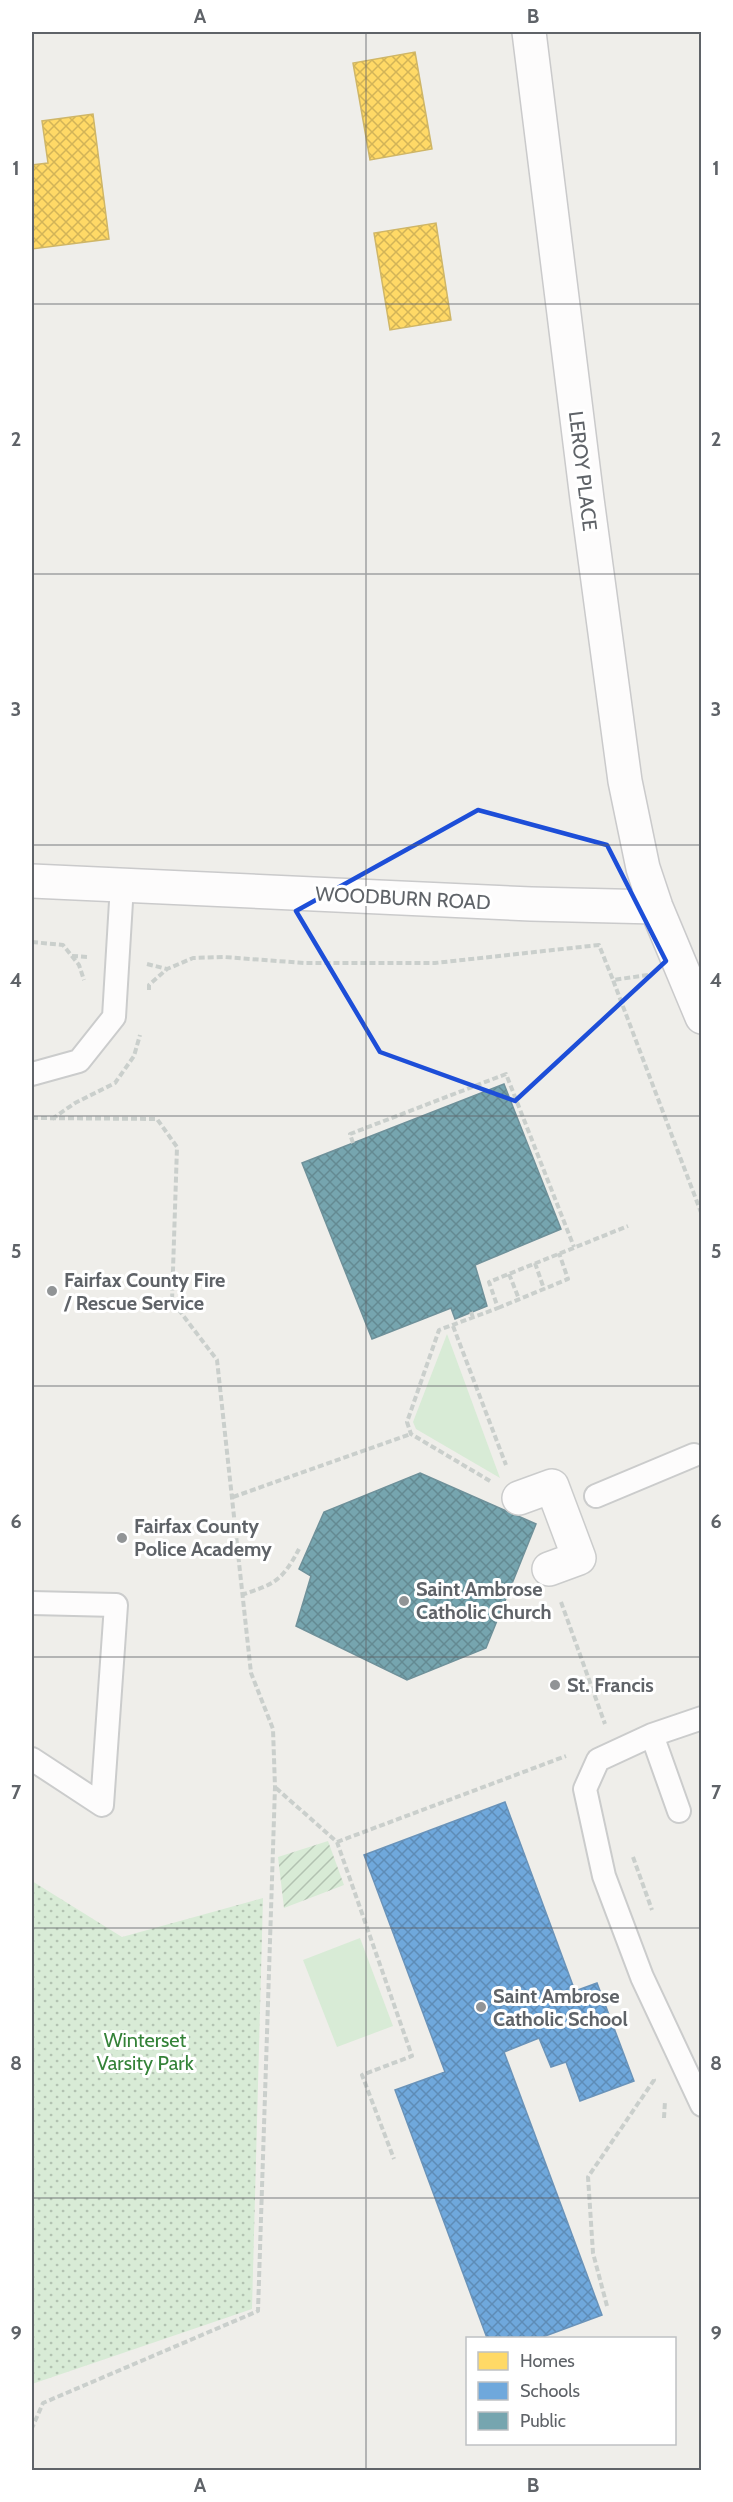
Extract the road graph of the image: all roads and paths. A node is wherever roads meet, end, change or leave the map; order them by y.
1 (529, 32) edge
2 (32, 881) edge
3 (122, 885) junction
4 (656, 907) junction
5 (32, 942) edge
6 (658, 973) dead end
7 (613, 980) junction
8 (87, 985) dead end
9 (148, 995) dead end
10 (702, 1017) edge
11 (142, 1026) dead end
12 (32, 1074) edge
13 (32, 1118) edge
14 (52, 1119) junction
15 (353, 1143) dead end
16 (702, 1215) edge
17 (628, 1226) dead end
18 (574, 1247) junction
19 (559, 1253) junction
20 (535, 1263) junction
21 (509, 1274) junction
22 (544, 1289) junction
23 (519, 1299) junction
24 (498, 1308) junction
25 (471, 1312) dead end
26 (473, 1318) junction
27 (453, 1326) junction
28 (411, 1434) junction
29 (694, 1455) dead end
30 (596, 1496) dead end
31 (233, 1497) junction
32 (519, 1498) junction
33 (298, 1549) dead end
34 (549, 1569) joint
35 (241, 1595) junction
36 (32, 1603) edge
37 (702, 1718) edge
38 (606, 1727) dead end
39 (652, 1735) junction
40 (576, 1752) dead end
41 (32, 1759) edge
42 (275, 1787) junction
43 (679, 1811) dead end
44 (337, 1842) junction
45 (630, 1846) dead end
46 (652, 1911) dead end
47 (650, 2070) dead end
48 (702, 2105) edge
49 (394, 2159) dead end
50 (607, 2306) dead end
51 (32, 2428) edge

1 - 4 street, LEROY PLACE
2 - 3 street, WOODBURN ROAD
3 - 4 street, WOODBURN ROAD
3 - 12 lane
4 - 10 street
5 - 8 path
6 - 7 path
7 - 9 path
7 - 16 path
11 - 14 path
13 - 14 path
14 - 31 path
15 - 18 path
17 - 18 path
18 - 19 path
19 - 20 path
19 - 22 path
20 - 21 path
20 - 22 path
21 - 23 path
21 - 24 path
22 - 23 path
23 - 24 path
24 - 26 path
25 - 26 path
26 - 27 path
27 - 28 path
27 - 32 path
28 - 31 path
28 - 32 path
29 - 30 lane
31 - 35 path
32 - 34 street
33 - 35 path
34 - 38 path
35 - 42 path
36 - 41 lane
37 - 39 lane
39 - 43 lane
39 - 48 lane
40 - 44 path
42 - 44 path
42 - 51 path
44 - 49 path
45 - 46 path
47 - 50 path

